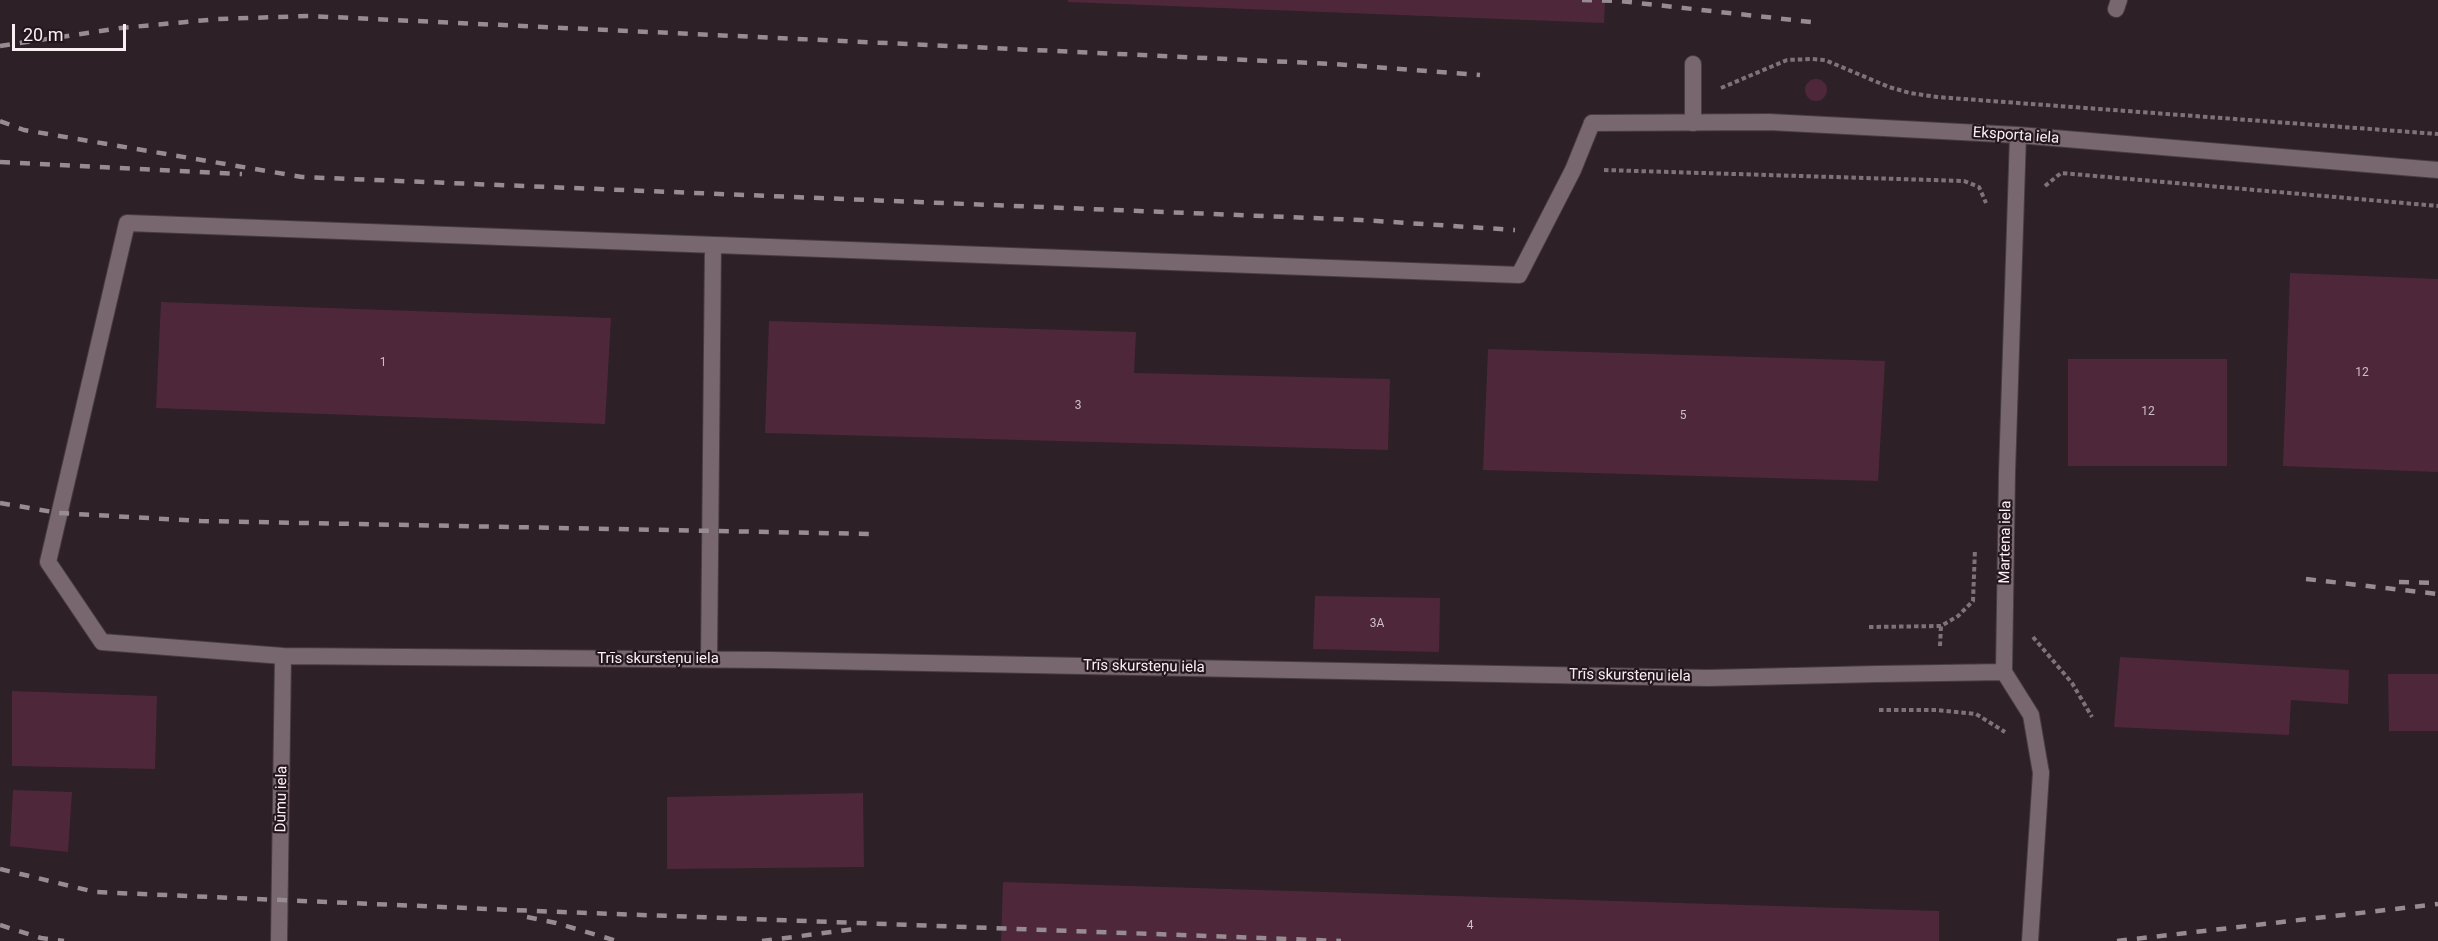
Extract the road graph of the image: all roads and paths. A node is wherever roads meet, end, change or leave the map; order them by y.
1 (1693, 64) dead end
2 (1692, 91) junction
3 (1693, 123) junction
4 (2438, 134) edge
5 (2019, 135) junction
6 (1573, 170) junction
7 (2438, 170) edge
8 (2043, 187) dead end
9 (1987, 205) dead end
10 (2438, 206) edge
11 (713, 245) junction
12 (1975, 542) dead end
13 (1869, 627) dead end
14 (2031, 635) dead end
15 (284, 656) junction
16 (709, 659) junction
17 (2004, 672) junction
18 (1879, 710) dead end
19 (2092, 717) dead end
20 (2008, 735) dead end
21 (279, 941) edge
22 (2030, 941) edge

1 - 2 street
2 - 3 street
2 - 4 path
3 - 5 street, Eksporta iela
3 - 6 street, Eksporta iela
5 - 7 street, Eksporta iela
5 - 17 street, Martena iela
6 - 9 path
6 - 11 street
8 - 10 path
11 - 15 street, Trīs skursteņu iela
11 - 16 street
12 - 13 path
14 - 19 path
15 - 16 street, Trīs skursteņu iela
15 - 21 street, Dūmu iela
16 - 17 street, Trīs skursteņu iela
17 - 22 street
18 - 20 path

